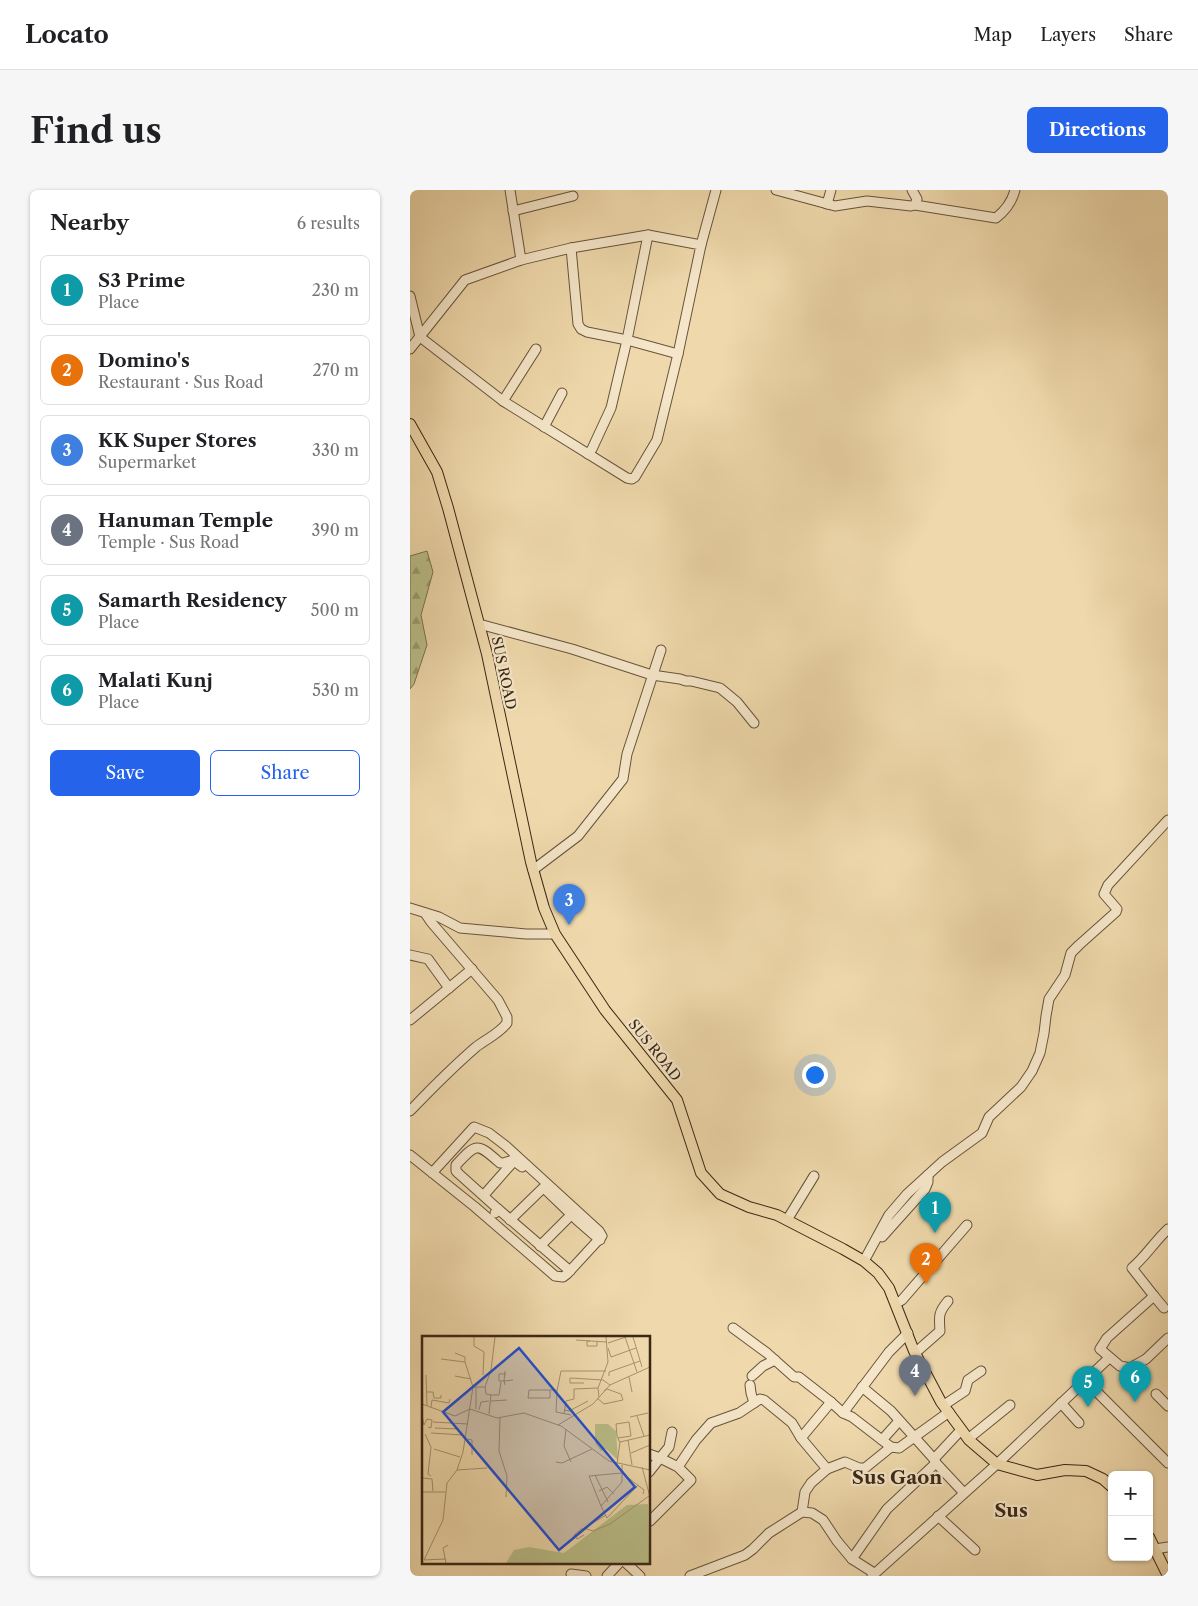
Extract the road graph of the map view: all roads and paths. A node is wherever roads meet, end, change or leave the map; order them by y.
1 (510, 190) edge
2 (716, 190) edge
3 (776, 190) edge
4 (831, 190) edge
5 (912, 190) edge
6 (1015, 190) edge
7 (573, 196) dead end
8 (827, 204) junction
9 (915, 205) junction
10 (513, 211) junction
11 (648, 235) junction
12 (701, 245) junction
13 (571, 248) junction
14 (521, 260) junction
15 (410, 296) edge
16 (420, 337) junction
17 (627, 340) junction
18 (410, 349) edge
19 (536, 349) dead end
20 (678, 354) junction
21 (562, 393) dead end
22 (503, 400) junction
23 (410, 424) edge
24 (544, 427) junction
25 (588, 454) junction
26 (479, 624) junction
27 (661, 650) dead end
28 (652, 675) junction
29 (754, 723) dead end
30 (1168, 820) edge
31 (533, 870) junction
32 (410, 908) edge
33 (425, 912) junction
34 (555, 934) junction
35 (410, 955) edge
36 (472, 969) junction
37 (449, 988) junction
38 (410, 1020) edge
39 (410, 1111) edge
40 (410, 1155) edge
41 (514, 1161) junction
42 (432, 1173) junction
43 (814, 1176) dead end
44 (543, 1188) junction
45 (484, 1196) junction
46 (498, 1209) junction
47 (571, 1215) junction
48 (490, 1219) junction
49 (510, 1220) junction
50 (787, 1220) junction
51 (967, 1224) dead end
52 (1168, 1229) edge
53 (600, 1240) junction
54 (540, 1246) junction
55 (864, 1261) junction
56 (570, 1272) junction
57 (1154, 1296) junction
58 (948, 1301) dead end
59 (896, 1303) junction
60 (1164, 1308) dead end
61 (733, 1328) dead end
62 (908, 1333) junction
63 (1167, 1340) edge
64 (915, 1353) junction
65 (1109, 1358) junction
66 (775, 1360) junction
67 (981, 1371) dead end
68 (1085, 1380) junction
69 (862, 1387) junction
70 (1156, 1394) dead end
71 (831, 1402) junction
72 (754, 1403) junction
73 (1061, 1403) junction
74 (1010, 1405) dead end
75 (1168, 1406) edge
76 (946, 1409) junction
77 (843, 1412) junction
78 (899, 1420) junction
79 (1079, 1423) dead end
80 (672, 1432) dead end
81 (965, 1434) junction
82 (801, 1438) junction
83 (914, 1438) junction
84 (882, 1440) junction
85 (891, 1447) junction
86 (650, 1454) edge
87 (1164, 1455) edge
88 (660, 1458) junction
89 (935, 1461) junction
90 (1168, 1463) edge
91 (996, 1464) junction
92 (678, 1467) junction
93 (827, 1469) junction
94 (650, 1471) edge
95 (1108, 1484) edge
96 (964, 1493) junction
97 (804, 1501) junction
98 (802, 1512) junction
99 (812, 1513) junction
100 (938, 1516) junction
101 (650, 1521) edge
102 (1153, 1546) edge
103 (1168, 1547) edge
104 (974, 1550) dead end
105 (1155, 1550) junction
106 (852, 1559) junction
107 (618, 1564) edge
108 (627, 1564) edge
109 (571, 1574) dead end
110 (873, 1575) edge
111 (586, 1576) edge
112 (607, 1576) edge
113 (640, 1576) edge
114 (692, 1576) edge
115 (1168, 1576) edge

1 - 10 street
2 - 12 street
3 - 8 street
4 - 8 street
5 - 9 street
6 - 9 street
7 - 10 street
8 - 9 street
10 - 14 street
11 - 12 street
11 - 13 street
11 - 17 street
12 - 20 street
13 - 14 street
13 - 17 street
14 - 16 street
15 - 16 street
16 - 18 street
16 - 22 street
17 - 20 street
17 - 25 street
19 - 22 street
20 - 25 street
21 - 24 street
22 - 24 street
23 - 26 main road, SUS ROAD
24 - 25 street
26 - 28 street
26 - 31 main road, SUS ROAD
27 - 28 street
28 - 29 street
28 - 31 street
30 - 55 street
31 - 34 main road, SUS ROAD
32 - 33 street
33 - 34 street
33 - 36 street
34 - 50 main road, SUS ROAD
35 - 37 street
36 - 37 street
36 - 39 street
37 - 38 street
40 - 42 street
41 - 44 street
41 - 45 street
41 - 45 street
42 - 48 street
42 - 53 street
43 - 50 street
44 - 47 street
44 - 49 street
45 - 46 street
46 - 48 street
46 - 49 street
47 - 53 street
47 - 54 street
48 - 56 street
49 - 54 street
50 - 55 main road, SUS ROAD
51 - 59 street
52 - 57 street
53 - 56 street
54 - 56 street
55 - 59 main road, SUS ROAD
57 - 60 street
57 - 65 street
58 - 64 street
59 - 62 main road, SUS ROAD
61 - 66 street
62 - 64 main road, SUS ROAD
62 - 69 street
63 - 65 street
64 - 76 main road, SUS ROAD
65 - 68 street
66 - 71 street
66 - 72 street
67 - 76 street
68 - 73 street
68 - 87 street
69 - 77 street
69 - 78 street
70 - 75 street
71 - 77 street
71 - 82 street
72 - 82 street
72 - 92 street
73 - 79 street
73 - 91 street
74 - 81 street
76 - 81 main road, SUS ROAD
76 - 83 street
77 - 84 street
78 - 83 street
78 - 84 street
80 - 88 street
81 - 89 street
81 - 91 main road, SUS ROAD
82 - 93 street
83 - 85 street
83 - 89 street
84 - 85 street
85 - 93 street
86 - 88 street
87 - 90 street
88 - 92 street
88 - 94 street
89 - 96 street
89 - 106 street
91 - 95 main road, SUS ROAD
91 - 96 street
92 - 101 street
93 - 97 street
96 - 100 street
97 - 98 street
97 - 99 street
98 - 99 street
98 - 114 street
99 - 106 street
100 - 104 street
100 - 110 street
102 - 105 main road
103 - 105 street
105 - 115 main road
106 - 110 street
107 - 112 street
108 - 113 street
109 - 111 street

